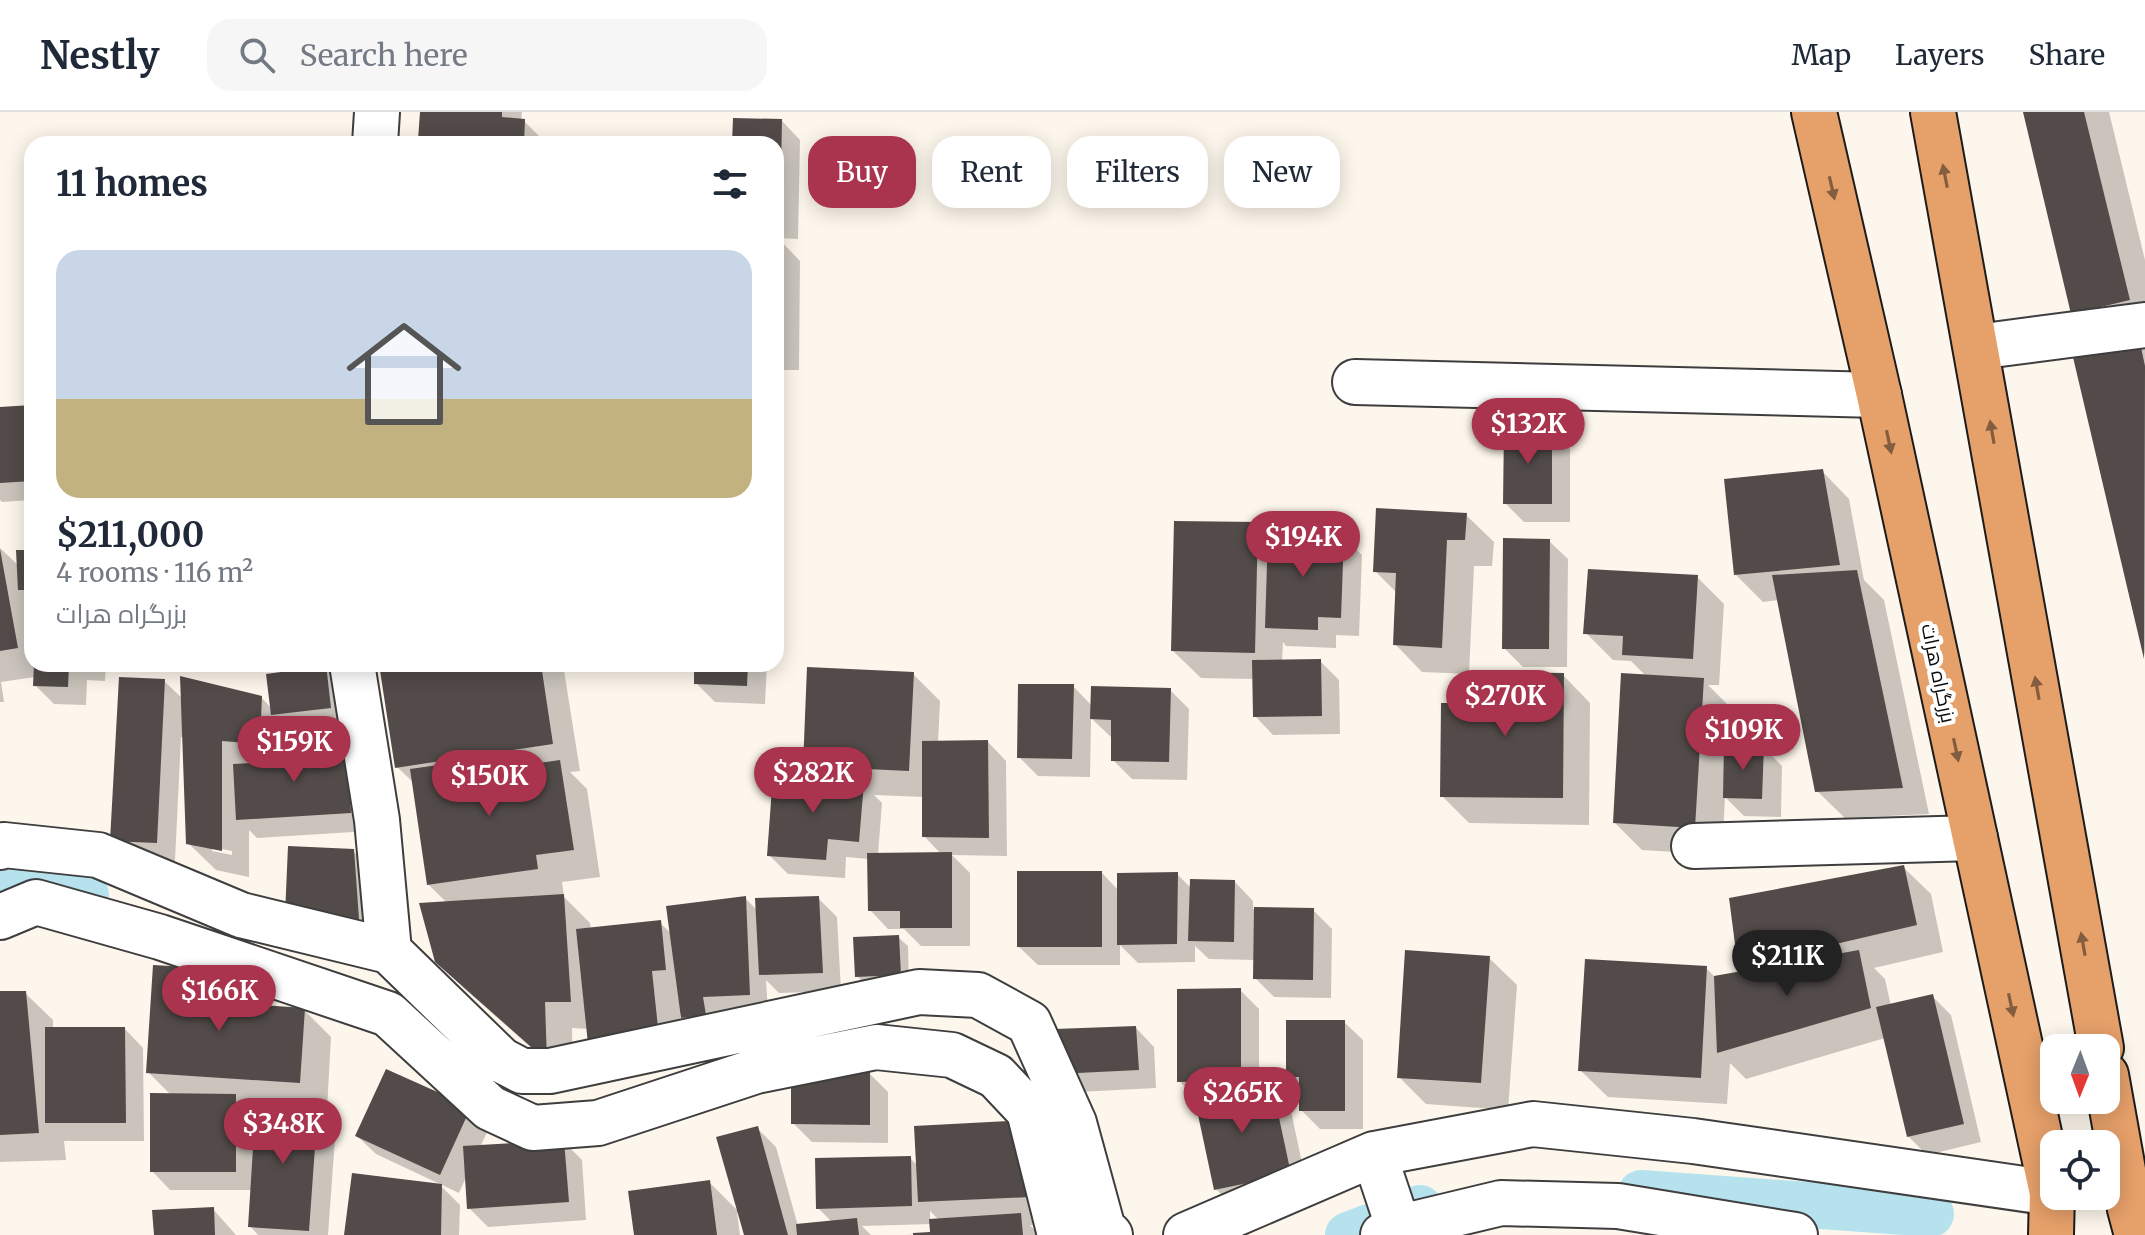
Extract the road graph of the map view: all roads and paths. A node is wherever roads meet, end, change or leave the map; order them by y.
1 (377, 112) edge
2 (1814, 112) edge
3 (1933, 112) edge
4 (376, 136) edge
5 (2145, 325) edge
6 (1977, 347) junction
7 (1355, 382) dead end
8 (1879, 395) junction
9 (353, 672) edge
10 (1975, 838) junction
11 (1694, 846) dead end
12 (0, 847) edge
13 (0, 917) edge
14 (389, 951) junction
15 (746, 1029) junction
16 (2099, 1034) edge
17 (756, 1071) junction
18 (2114, 1114) edge
19 (1374, 1154) junction
20 (2052, 1214) edge
21 (2137, 1218) edge
22 (1618, 1220) edge
23 (1395, 1232) edge
24 (1060, 1235) edge
25 (1110, 1235) edge
26 (1186, 1235) edge
27 (1795, 1235) edge

1 - 4 street
2 -> 8 highway, بزرگراه هرات
6 -> 3 highway
5 - 6 street
16 -> 6 highway
7 - 8 street
8 -> 10 highway, بزرگراه هرات
9 - 14 street
10 - 11 street
10 -> 20 highway, بزرگراه هرات
12 - 14 street
13 - 17 street
14 - 15 street
15 - 17 street
15 - 25 street
17 - 24 street
18 - 21 highway
19 - 20 street
19 - 23 street
19 - 26 street
22 - 23 street
22 - 27 street

